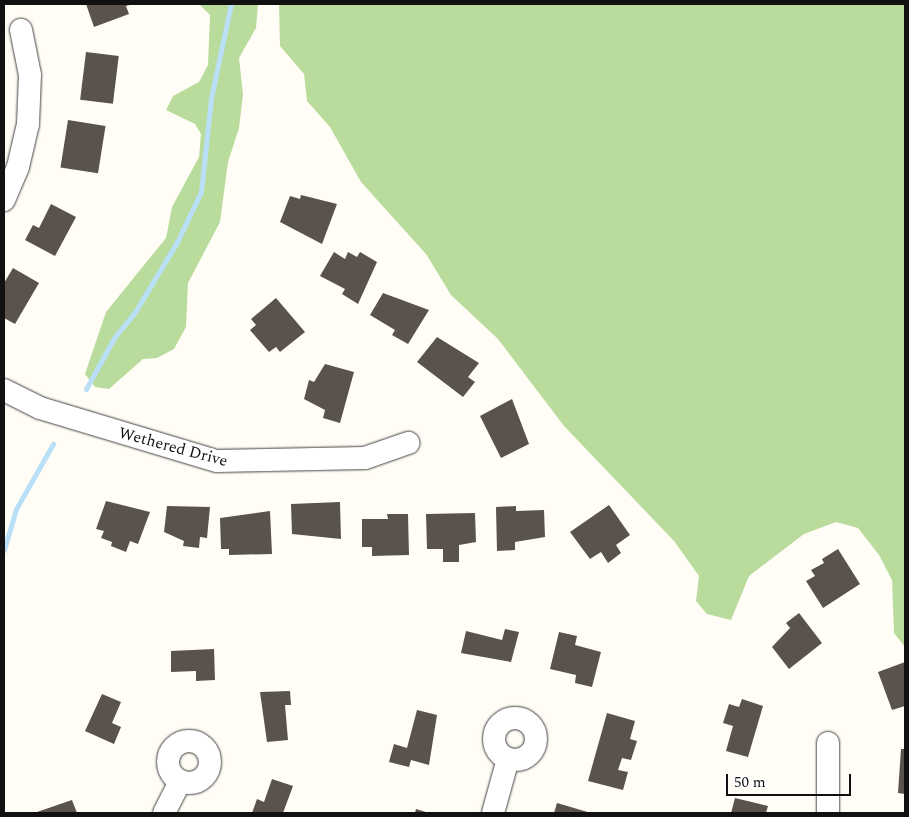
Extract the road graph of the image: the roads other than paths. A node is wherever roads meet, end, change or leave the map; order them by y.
1 (21, 30) dead end
2 (4, 200) edge
3 (4, 390) edge
4 (408, 443) dead end
5 (828, 743) dead end
6 (508, 760) dead end
7 (180, 781) dead end
8 (164, 813) edge
9 (493, 813) edge
10 (828, 813) edge

1 - 2 street
3 - 4 street, Wethered Drive
5 - 10 street
6 - 9 street
7 - 8 street

